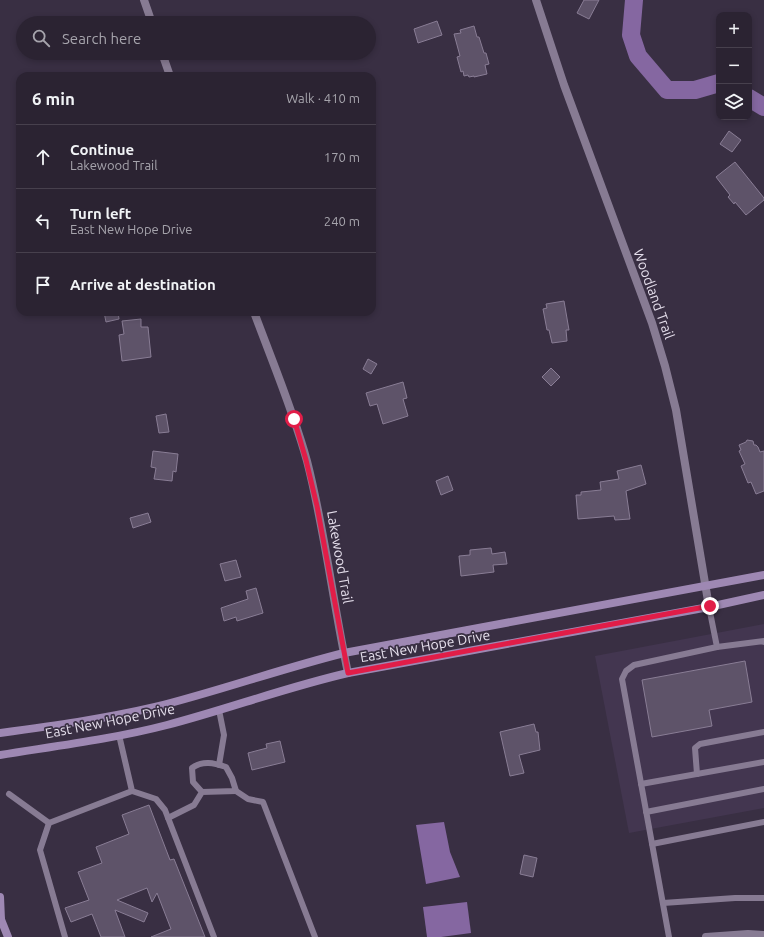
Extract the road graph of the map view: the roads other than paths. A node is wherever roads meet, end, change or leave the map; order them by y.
1 (144, 0) edge
2 (536, 0) edge
3 (150, 16) edge
4 (164, 60) edge
5 (169, 72) edge
6 (256, 316) edge
7 (764, 575) edge
8 (706, 586) junction
9 (764, 595) edge
10 (710, 606) junction
11 (764, 642) edge
12 (716, 647) junction
13 (344, 653) junction
14 (348, 673) junction
15 (219, 710) junction
16 (764, 732) edge
17 (0, 733) edge
18 (119, 735) junction
19 (0, 755) edge
20 (764, 762) edge
21 (219, 765) junction
22 (697, 774) junction
23 (641, 784) junction
24 (764, 789) edge
25 (132, 791) junction
26 (236, 791) junction
27 (202, 792) junction
28 (9, 794) dead end
29 (646, 812) junction
30 (168, 818) junction
31 (764, 822) edge
32 (48, 823) junction
33 (652, 844) junction
34 (0, 897) edge
35 (764, 898) edge
36 (663, 903) junction
37 (1, 919) edge
38 (764, 935) edge
39 (748, 936) edge
40 (8, 937) edge
41 (65, 937) edge
42 (214, 937) edge
43 (315, 937) edge
44 (669, 937) edge
45 (706, 937) edge

1 - 3 street
2 - 8 street, Woodland Trail
4 - 5 street
6 - 13 street, Lakewood Trail
7 - 8 street, East New Hope Drive
8 - 10 street, Woodland Trail
8 - 13 street, East New Hope Drive
9 - 10 street, East New Hope Drive
10 - 12 lane
10 - 14 street, East New Hope Drive
11 - 12 lane
12 - 23 lane
13 - 14 street, Lakewood Trail
13 - 17 street, East New Hope Drive
14 - 15 street, East New Hope Drive
15 - 18 street, East New Hope Drive
15 - 21 lane
16 - 22 lane
18 - 19 street, East New Hope Drive
18 - 25 lane
20 - 22 lane
21 - 26 lane
21 - 27 lane
22 - 23 lane
23 - 29 lane
24 - 29 lane
25 - 30 lane
25 - 32 lane
26 - 27 lane
26 - 43 lane
27 - 30 lane
28 - 32 lane
29 - 33 lane
30 - 42 lane
31 - 33 lane
32 - 41 lane
33 - 36 lane
34 - 37 street
35 - 36 lane
36 - 44 lane
37 - 40 street
38 - 39 street
39 - 45 street

